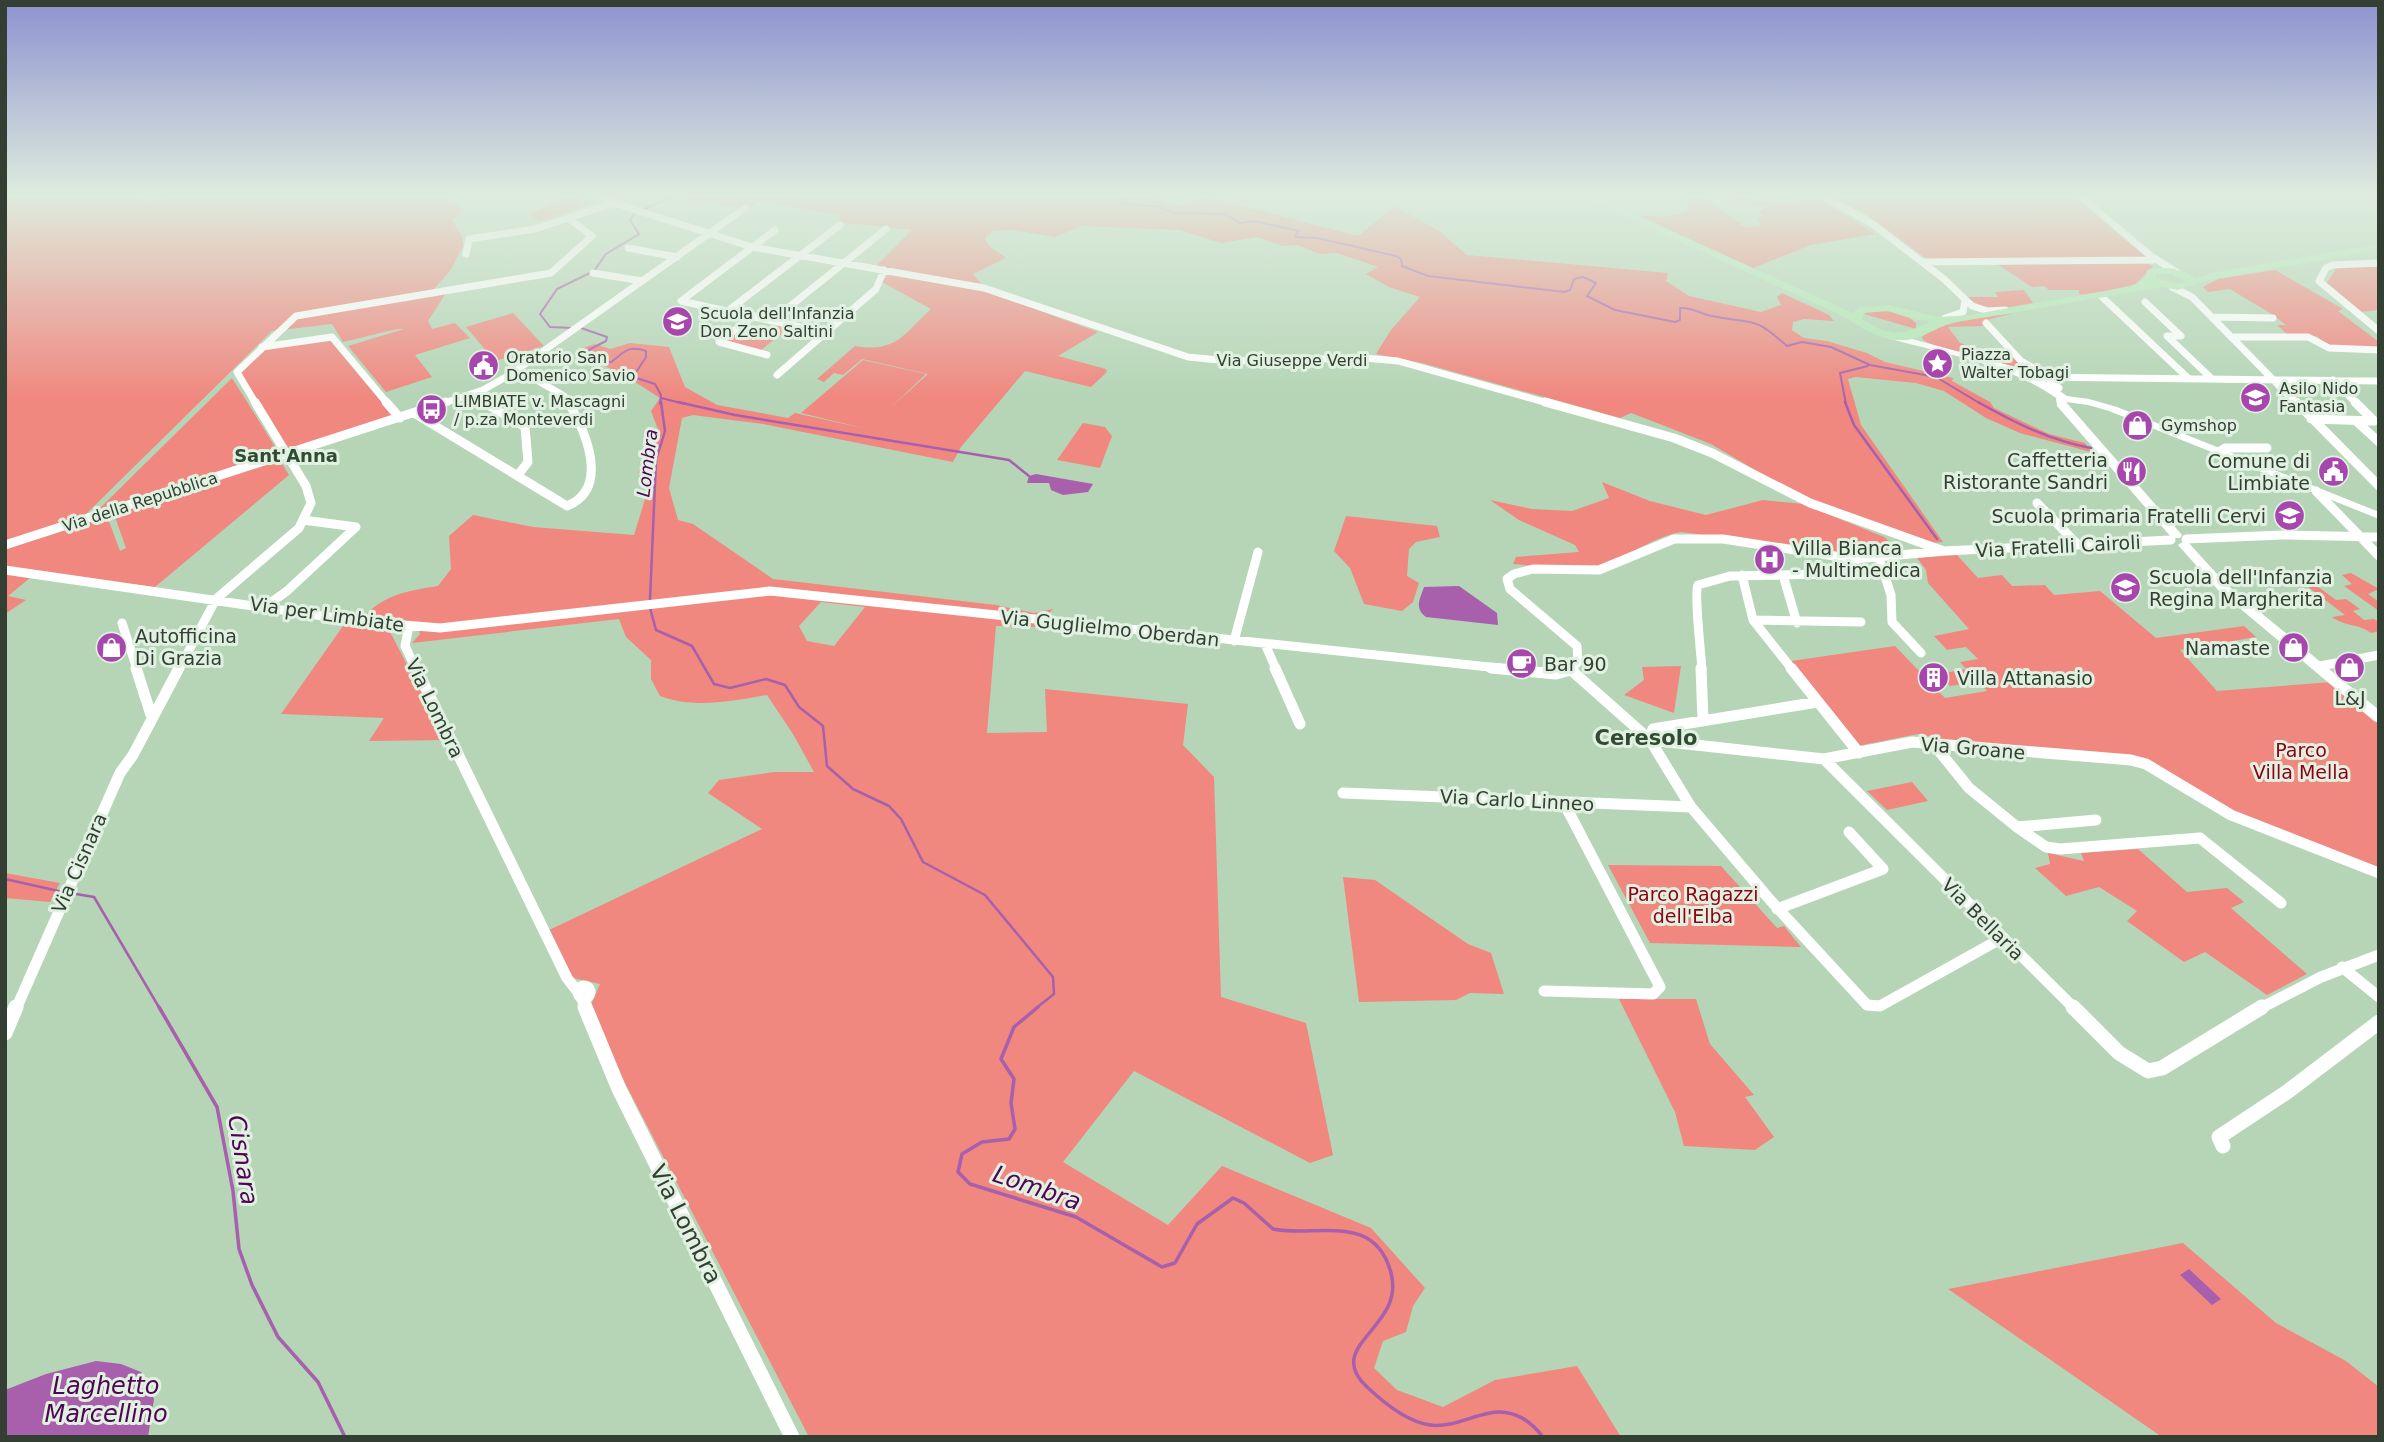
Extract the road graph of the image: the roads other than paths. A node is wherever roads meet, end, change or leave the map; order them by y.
1 (563, 262) edge
2 (669, 262) edge
3 (732, 262) edge
4 (790, 262) edge
5 (840, 262) edge
6 (1730, 262) edge
7 (1923, 262) edge
8 (1940, 262) edge
9 (2148, 262) edge
10 (2287, 262) edge
11 (844, 263) junction
12 (2379, 263) edge
13 (2152, 266) junction
14 (884, 270) junction
15 (593, 273) dead end
16 (2181, 274) junction
17 (2211, 275) junction
18 (642, 281) junction
19 (2167, 285) junction
20 (2191, 289) junction
21 (1797, 293) junction
22 (2115, 293) junction
23 (2101, 296) junction
24 (1965, 301) junction
25 (2145, 302) dead end
26 (1869, 308) junction
27 (729, 310) junction
28 (2022, 310) junction
29 (1907, 313) junction
30 (754, 316) junction
31 (2212, 317) junction
32 (2273, 318) dead end
33 (1933, 319) junction
34 (1956, 319) junction
35 (773, 320) junction
36 (1856, 320) junction
37 (1986, 323) dead end
38 (2368, 323) junction
39 (2379, 323) edge
40 (1920, 331) junction
41 (2379, 331) edge
42 (828, 332) junction
43 (1885, 335) junction
44 (2232, 337) junction
45 (262, 347) junction
46 (1932, 350) junction
47 (2379, 350) edge
48 (766, 355) dead end
49 (2001, 366) junction
50 (515, 372) junction
51 (777, 375) dead end
52 (2188, 378) junction
53 (2211, 378) junction
54 (2272, 379) junction
55 (2333, 380) junction
56 (2379, 381) edge
57 (2055, 387) junction
58 (471, 395) junction
59 (414, 413) junction
60 (400, 418) junction
61 (2311, 419) junction
62 (2356, 421) junction
63 (2379, 442) edge
64 (2199, 444) junction
65 (2267, 448) dead end
66 (2220, 452) junction
67 (286, 455) junction
68 (518, 475) junction
69 (2284, 478) junction
70 (2379, 486) edge
71 (2316, 491) junction
72 (2037, 503) dead end
73 (2379, 516) edge
74 (303, 520) junction
75 (2359, 536) junction
76 (2379, 537) edge
77 (2179, 540) junction
78 (1909, 543) junction
79 (5, 545) edge
80 (2078, 545) junction
81 (1941, 550) junction
82 (1258, 552) dead end
83 (1922, 554) junction
84 (1894, 556) junction
85 (2379, 556) edge
86 (1879, 558) junction
87 (5, 570) edge
88 (1885, 572) junction
89 (1742, 575) junction
90 (1783, 575) junction
91 (216, 598) junction
92 (649, 604) joint
93 (266, 606) junction
94 (1753, 620) junction
95 (1861, 622) dead end
96 (122, 623) dead end
97 (1797, 623) junction
98 (410, 626) junction
99 (1234, 641) junction
100 (1265, 644) junction
101 (1921, 653) dead end
102 (2379, 654) edge
103 (2320, 666) junction
104 (1571, 670) junction
105 (1818, 702) junction
106 (152, 718) junction
107 (2379, 718) edge
108 (1703, 720) junction
109 (1300, 724) dead end
110 (1650, 740) junction
111 (1935, 746) junction
112 (1859, 753) junction
113 (1824, 759) junction
114 (1343, 793) dead end
115 (1564, 803) junction
116 (1691, 807) junction
117 (2096, 820) dead end
118 (2017, 827) junction
119 (1849, 832) dead end
120 (2379, 873) edge
121 (2281, 903) dead end
122 (1777, 909) junction
123 (2003, 938) junction
124 (2379, 955) edge
125 (2342, 967) junction
126 (1544, 991) dead end
127 (2379, 997) edge
128 (2379, 1022) edge
129 (5, 1033) edge
130 (2223, 1146) dead end
131 (792, 1437) edge

1 - 45 street
2 - 18 street, Via della Repubblica
3 - 27 street
4 - 27 street
5 - 11 street, Via Giuseppe Verdi
6 - 21 main road
7 - 24 street
8 - 13 street
9 - 13 street
10 - 17 main road
11 - 14 street, Via Giuseppe Verdi
11 - 35 street
12 - 38 street
13 - 16 main road
13 - 19 main road
13 - 22 main road
14 - 42 street
14 - 78 street, Via Giuseppe Verdi
15 - 18 street
16 - 17 main road
16 - 20 main road
17 - 20 main road
18 - 50 street, Via della Repubblica
19 - 20 main road
19 - 22 main road
20 - 31 street
21 - 26 main road
21 - 36 main road
22 - 23 main road
23 - 28 main road
23 - 52 street
24 - 28 street
24 - 33 street
25 - 53 street
26 - 29 main road
26 - 36 main road
27 - 30 street
28 - 34 main road
29 - 33 main road
29 - 40 main road
30 - 35 street
30 - 48 street
31 - 32 street
31 - 44 street
33 - 34 main road
34 - 40 main road
35 - 42 street
36 - 43 main road
37 - 57 street
38 - 39 street
38 - 41 street
40 - 43 main road
40 - 46 street
42 - 51 street
43 - 46 street
44 - 47 street
44 - 54 street
45 - 60 street
45 - 67 street
46 - 49 street
49 - 57 street
49 - 57 street
50 - 58 street, Via della Repubblica
50 - 68 street
52 - 53 street
52 - 57 street
53 - 54 street
54 - 55 street
54 - 61 street
55 - 56 street
55 - 62 street
57 - 64 street
57 - 77 street
58 - 59 street, Via della Repubblica
58 - 68 street
59 - 60 street, Via della Repubblica
59 - 68 street
60 - 67 street, Via della Repubblica
61 - 62 street
61 - 70 street
62 - 63 street
64 - 66 street
64 - 69 street
65 - 66 street
66 - 69 street
67 - 74 street
67 - 79 street, Via della Repubblica
69 - 71 street
71 - 73 street
71 - 75 street
72 - 80 street
74 - 91 street
74 - 93 street
75 - 76 street, Via Fratelli Cairoli
75 - 77 street, Via Fratelli Cairoli
75 - 85 street
77 - 80 street, Via Fratelli Cairoli
77 - 103 street
78 - 81 street, Via Giuseppe Verdi
78 - 83 street, Via Giuseppe Verdi
78 - 84 street
80 - 81 street, Via Fratelli Cairoli
81 - 83 street, Via Fratelli Cairoli
82 - 99 street
83 - 84 street, Via Fratelli Cairoli
84 - 86 street, Via Fratelli Cairoli
86 - 88 street
86 - 104 street, Via Fratelli Cairoli
87 - 91 street, Via per Limbiate
88 - 90 street
88 - 101 street
89 - 90 street
89 - 94 street
89 - 108 street
90 - 97 street
91 - 93 street, Via per Limbiate
91 - 106 street, Via Cisnara
92 - 98 street, Via per Limbiate
92 - 99 street, Via Guglielmo Oberdan
93 - 98 street, Via per Limbiate
94 - 97 street
94 - 105 street
95 - 97 street
96 - 106 street
98 - 131 street, Via Lombra
99 - 100 street, Via Guglielmo Oberdan
100 - 104 street, Via Guglielmo Oberdan
100 - 109 street
102 - 103 street
103 - 107 street
104 - 110 street
105 - 108 street
105 - 112 street
106 - 129 street, Via Cisnara
108 - 110 street
110 - 113 street, Via Groane
110 - 116 street
111 - 112 street, Via Groane
111 - 118 street
111 - 120 street, Via Groane
112 - 113 street, Via Groane
113 - 123 street, Via Bellaria
114 - 115 street, Via Carlo Linneo
115 - 116 street, Via Carlo Linneo
115 - 126 street
116 - 122 street
117 - 118 street
118 - 121 street
119 - 122 street
122 - 123 street
123 - 125 street, Via Bellaria
124 - 125 street
125 - 127 street
128 - 130 street

